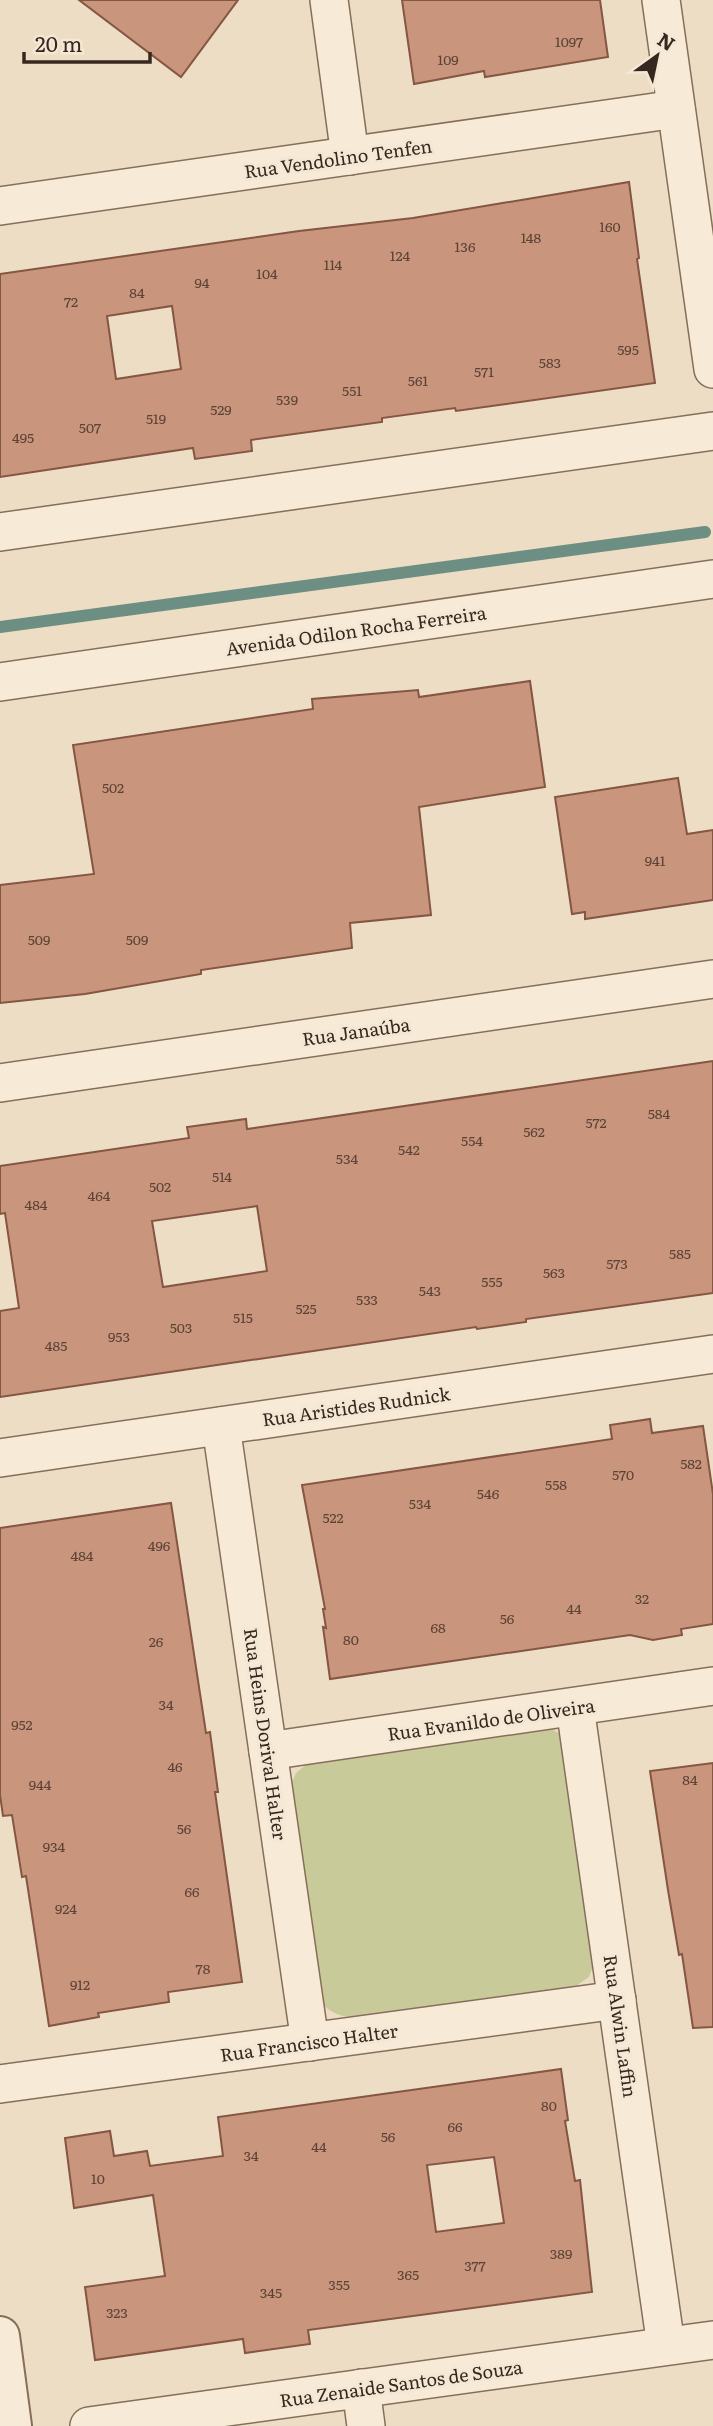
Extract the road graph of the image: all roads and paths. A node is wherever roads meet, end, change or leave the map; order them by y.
1 (329, 0) edge
2 (661, 0) edge
3 (676, 109) junction
4 (350, 156) junction
5 (0, 206) edge
6 (713, 369) edge
7 (713, 431) edge
8 (0, 532) edge
9 (713, 579) edge
10 (0, 682) edge
11 (713, 979) edge
12 (0, 1083) edge
13 (713, 1354) edge
14 (221, 1426) junction
15 (0, 1458) edge
16 (713, 1686) edge
17 (575, 1707) junction
18 (268, 1751) junction
19 (617, 2000) junction
20 (310, 2042) junction
21 (0, 2084) edge
22 (0, 2336) edge
23 (713, 2340) edge
24 (666, 2346) junction
25 (361, 2388) junction
26 (12, 2426) edge
27 (89, 2426) edge
28 (366, 2426) edge

1 - 4 street
2 - 3 street
3 - 4 street, Rua Vendolino Tenfen
3 - 6 street
4 - 5 street, Rua Vendolino Tenfen
7 - 8 street
9 - 10 street, Avenida Odilon Rocha Ferreira
11 - 12 street, Rua Janaúba
13 - 14 street, Rua Aristides Rudnick
14 - 15 street, Rua Aristides Rudnick
14 - 18 street, Rua Heins Dorival Halter
16 - 17 street, Rua Evanildo de Oliveira
17 - 18 street, Rua Evanildo de Oliveira
17 - 19 street, Rua Alwin Laffin
18 - 20 street, Rua Heins Dorival Halter
19 - 20 street, Rua Francisco Halter
19 - 24 street, Rua Alwin Laffin
20 - 21 street, Rua Francisco Halter
22 - 26 street
23 - 24 street, Rua Zenaide Santos de Souza
24 - 25 street, Rua Zenaide Santos de Souza
25 - 27 street, Rua Zenaide Santos de Souza
25 - 28 street

